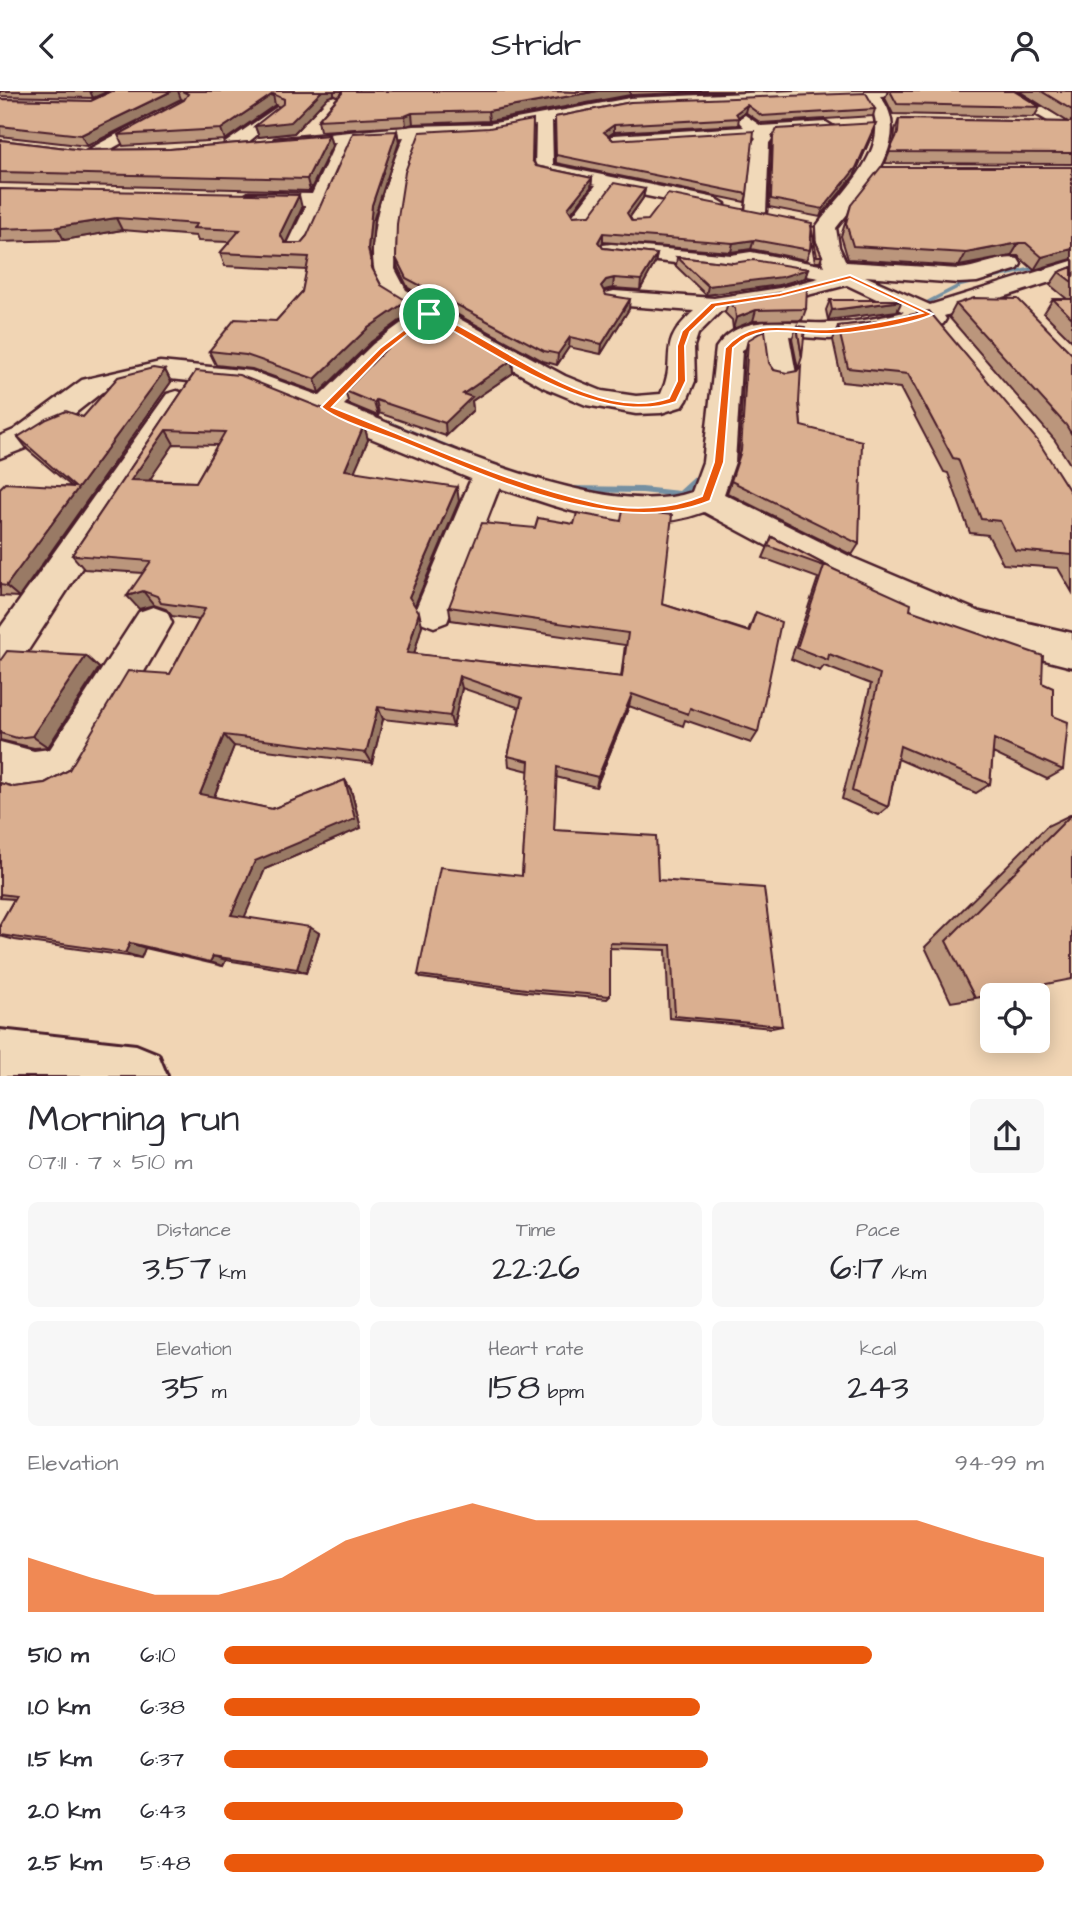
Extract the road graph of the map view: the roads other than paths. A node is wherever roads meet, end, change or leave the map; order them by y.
1 (900, 91) edge
2 (1003, 91) edge
3 (869, 93) edge
4 (717, 98) junction
5 (182, 105) edge
6 (277, 112) edge
7 (544, 119) junction
8 (317, 121) edge
9 (1025, 124) edge
10 (848, 125) edge
11 (1068, 127) edge
12 (414, 131) junction
13 (760, 132) junction
14 (347, 136) junction
15 (300, 140) junction
16 (614, 140) edge
17 (126, 154) edge
18 (871, 171) junction
19 (896, 171) edge
20 (608, 182) junction
21 (660, 193) junction
22 (225, 199) edge
23 (317, 200) junction
24 (742, 209) junction
25 (645, 213) dead end
26 (779, 217) edge
27 (580, 219) edge
28 (297, 248) edge
29 (611, 250) edge
30 (1072, 251) edge
31 (1072, 268) edge
32 (844, 272) junction
33 (614, 298) edge
34 (714, 305) junction
35 (429, 314) junction
36 (929, 314) junction
37 (775, 327) junction
38 (952, 340) edge
39 (194, 374) junction
40 (782, 374) edge
41 (326, 407) junction
42 (0, 448) edge
43 (489, 474) junction
44 (706, 499) junction
45 (434, 611) dead end
46 (153, 623) dead end
47 (1072, 650) edge
48 (0, 660) edge
49 (0, 764) edge
50 (0, 1061) edge
51 (136, 1076) edge

1 - 3 street
2 - 11 street
3 - 4 street
3 - 18 street
4 - 7 street
4 - 13 street
5 - 17 street
6 - 15 street
7 - 12 street
7 - 20 street
8 - 15 street
9 - 11 street
10 - 13 street
12 - 14 street
12 - 35 street
13 - 16 street
13 - 24 street
14 - 15 street
14 - 23 street
18 - 19 street
18 - 32 street
20 - 21 street
20 - 27 street
21 - 24 street
21 - 25 street
22 - 23 street
23 - 28 street
24 - 26 street
29 - 32 street
30 - 32 street
31 - 36 street
32 - 34 street
32 - 36 street
33 - 34 street
34 - 35 street
35 - 41 street
36 - 37 street
36 - 38 street
37 - 40 street
37 - 44 street
39 - 41 street
39 - 42 street
39 - 48 street
41 - 43 street
43 - 44 street
43 - 45 street
44 - 47 street
46 - 49 street
50 - 51 main road

